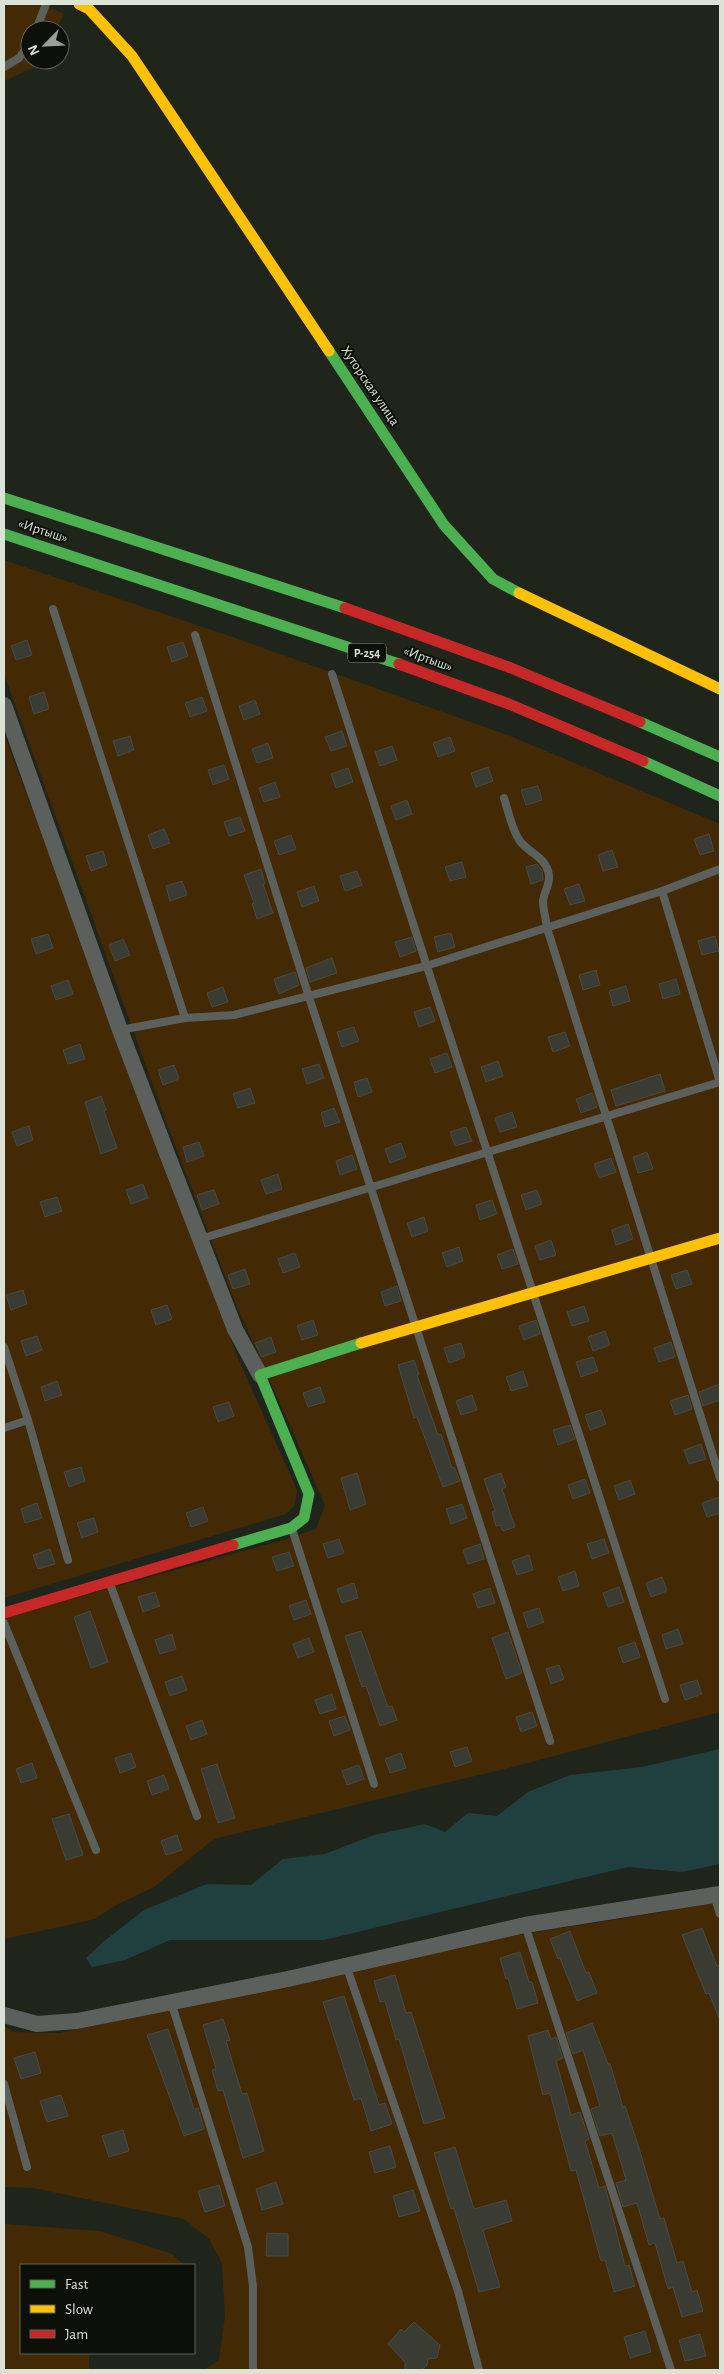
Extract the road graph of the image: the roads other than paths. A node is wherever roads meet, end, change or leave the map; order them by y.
1 (46, 4) edge
2 (80, 4) edge
3 (40, 20) edge
4 (20, 57) edge
5 (4, 67) edge
6 (4, 498) edge
7 (4, 534) edge
8 (53, 609) dead end
9 (195, 635) dead end
10 (332, 674) dead end
11 (720, 689) edge
12 (4, 705) edge
13 (720, 757) edge
14 (720, 796) edge
15 (504, 798) dead end
16 (720, 868) edge
17 (662, 891) junction
18 (547, 928) junction
19 (426, 966) junction
20 (309, 997) junction
21 (185, 1018) junction
22 (120, 1030) junction
23 (720, 1082) edge
24 (606, 1116) junction
25 (488, 1151) junction
26 (371, 1186) junction
27 (720, 1238) edge
28 (200, 1239) junction
29 (650, 1258) junction
30 (532, 1294) junction
31 (416, 1327) junction
32 (4, 1346) edge
33 (260, 1374) junction
34 (28, 1420) junction
35 (4, 1428) edge
36 (720, 1478) edge
37 (291, 1528) junction
38 (68, 1560) dead end
39 (110, 1583) junction
40 (4, 1613) edge
41 (4, 1623) edge
42 (665, 1699) dead end
43 (550, 1740) dead end
44 (374, 1784) dead end
45 (197, 1816) dead end
46 (96, 1850) dead end
47 (717, 1894) edge
48 (720, 1914) edge
49 (524, 1925) junction
50 (346, 1965) junction
51 (171, 2002) junction
52 (4, 2015) edge
53 (4, 2084) edge
54 (27, 2167) dead end
55 (254, 2370) edge
56 (479, 2370) edge
57 (671, 2370) edge

1 - 3 lane
2 - 11 main road, Хуторская улица
4 - 5 lane
6 - 13 main road, «Иртыш» / Р-254
7 - 14 main road, «Иртыш» / Р-254
8 - 21 lane
9 - 20 lane
10 - 19 lane
12 - 22 street
15 - 18 lane
16 - 17 lane
17 - 18 lane
17 - 23 lane
18 - 19 lane
18 - 24 lane
19 - 20 lane
19 - 25 lane
20 - 21 lane
20 - 26 lane
21 - 22 lane
22 - 28 street
23 - 24 lane
24 - 25 lane
24 - 29 lane
25 - 26 lane
25 - 30 lane
26 - 28 lane
26 - 31 lane
27 - 29 main road
28 - 33 street
29 - 30 main road
29 - 36 lane
30 - 31 main road
30 - 42 lane
31 - 33 main road
31 - 43 lane
32 - 34 lane
33 - 37 main road
34 - 35 lane
34 - 38 lane
37 - 39 main road
37 - 44 lane
39 - 40 main road
39 - 45 lane
41 - 46 lane
47 - 48 lane
47 - 49 street
49 - 50 street
49 - 57 lane
50 - 51 street
50 - 56 lane
51 - 52 street
51 - 55 lane
53 - 54 lane

